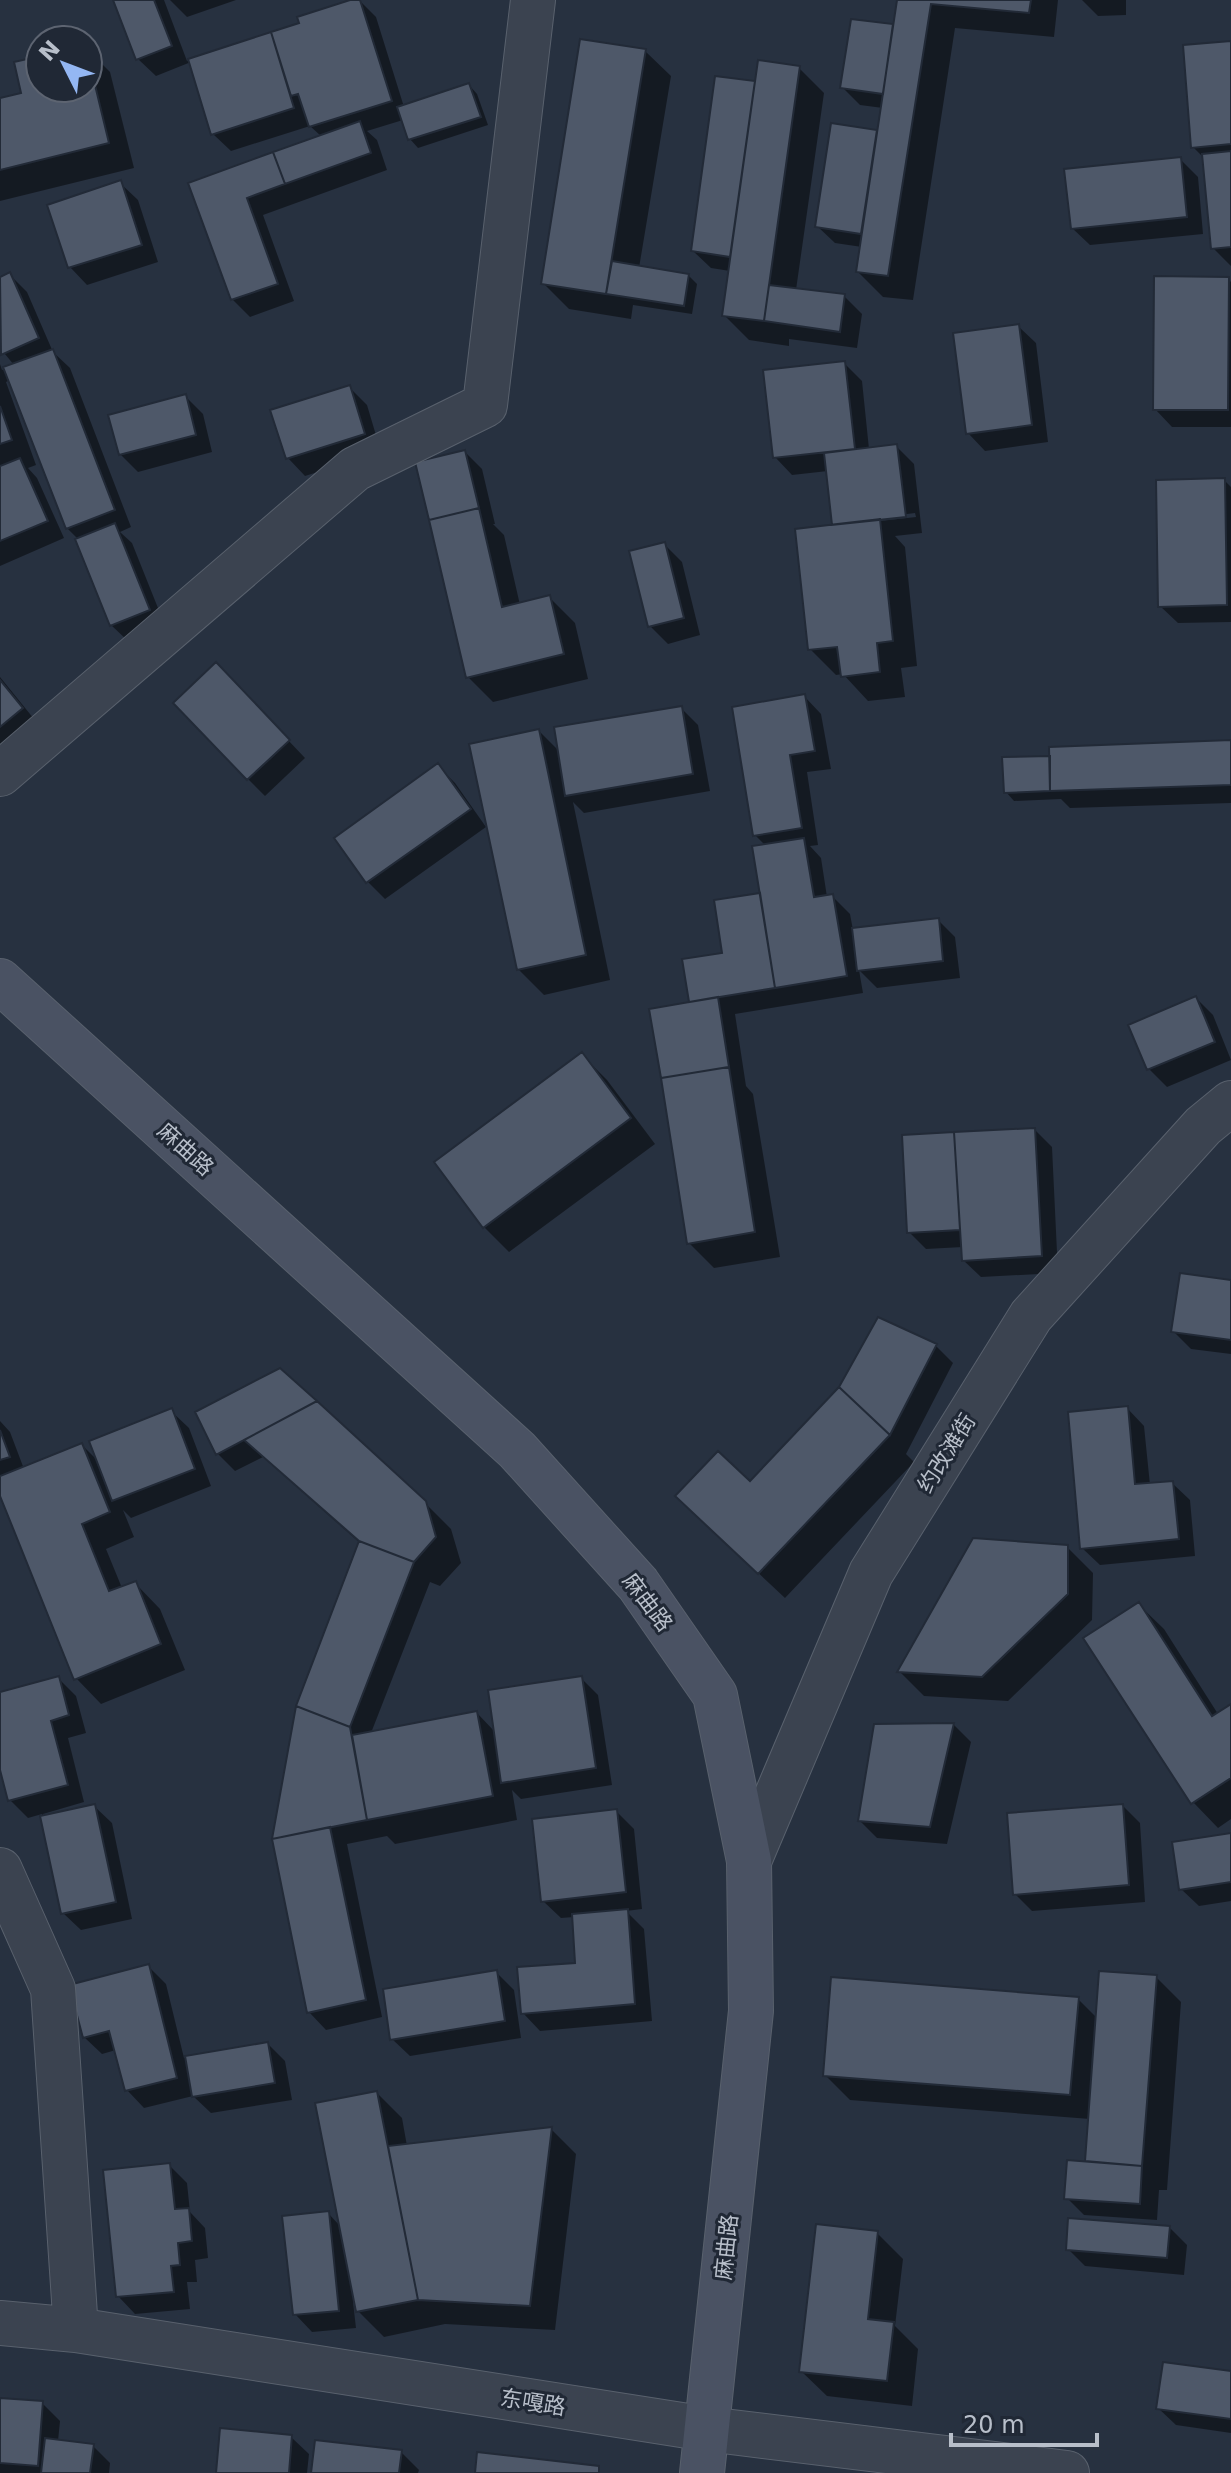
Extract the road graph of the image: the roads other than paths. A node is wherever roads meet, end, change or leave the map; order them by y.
1 (533, 0) edge
2 (0, 774) edge
3 (0, 981) edge
4 (1231, 1103) edge
5 (749, 1861) junction
6 (0, 1870) edge
7 (0, 2323) edge
8 (76, 2330) junction
9 (707, 2429) junction
10 (702, 2473) edge
11 (1067, 2473) edge

1 - 2 street
3 - 5 main road, 麻曲路
4 - 5 street, 约改滩街
5 - 9 main road, 麻曲路
6 - 8 street
7 - 8 street, 东嘎路
8 - 9 street, 东嘎路
9 - 10 main road, 麻曲路
9 - 11 street, 东嘎路

